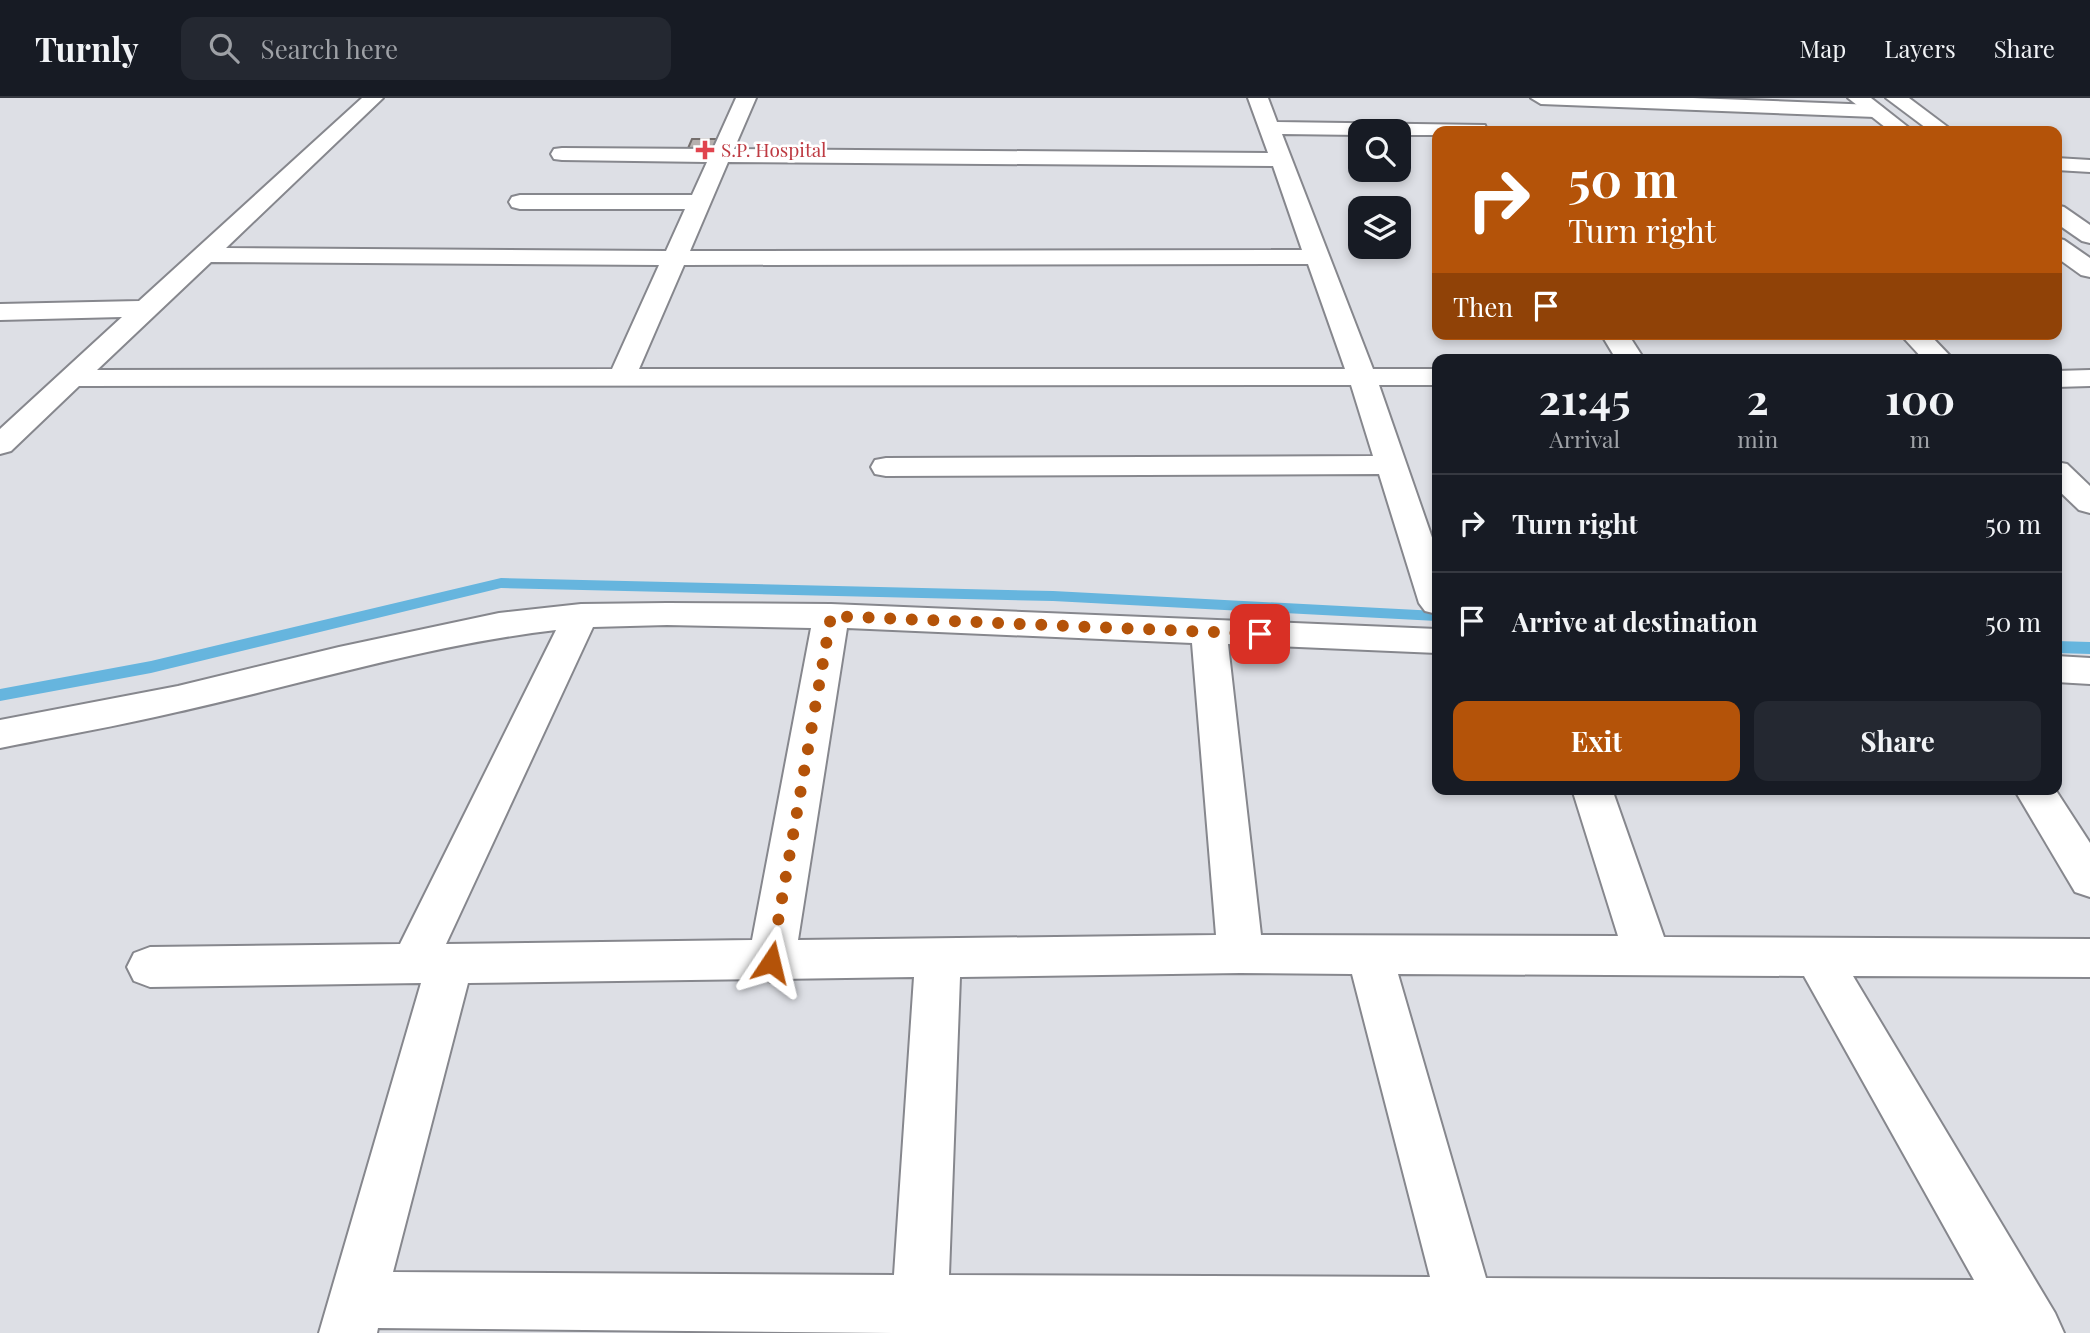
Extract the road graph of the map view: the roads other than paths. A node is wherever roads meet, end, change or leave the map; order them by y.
1 (373, 98) edge
2 (746, 98) edge
3 (1258, 98) edge
4 (1541, 98) edge
5 (1858, 98) edge
6 (1896, 98) edge
7 (1609, 99) edge
8 (1464, 108) dead end
9 (1875, 111) junction
10 (1476, 126) edge
11 (1896, 126) edge
12 (1936, 126) edge
13 (1269, 128) junction
14 (1432, 130) edge
15 (562, 154) dead end
16 (720, 156) junction
17 (1281, 160) junction
18 (2062, 164) edge
19 (2090, 166) edge
20 (520, 202) dead end
21 (700, 202) junction
22 (2062, 249) edge
23 (203, 255) junction
24 (1317, 257) junction
25 (675, 258) junction
26 (2090, 270) edge
27 (144, 309) junction
28 (0, 312) edge
29 (1919, 340) edge
30 (1934, 354) edge
31 (622, 377) junction
32 (1362, 377) junction
33 (1432, 377) edge
34 (70, 378) junction
35 (2090, 378) edge
36 (2062, 379) edge
37 (0, 445) edge
38 (1391, 465) junction
39 (886, 467) dead end
40 (2062, 477) edge
41 (2090, 503) edge
42 (1432, 590) edge
43 (581, 616) junction
44 (831, 616) junction
45 (1209, 632) junction
46 (1432, 641) edge
47 (2062, 669) edge
48 (2090, 671) edge
49 (0, 734) edge
50 (1594, 795) edge
51 (2038, 795) edge
52 (2090, 880) edge
53 (1240, 954) junction
54 (938, 956) junction
55 (1370, 956) junction
56 (1648, 957) junction
57 (1817, 957) junction
58 (2090, 958) edge
59 (771, 962) junction
60 (432, 964) junction
61 (150, 967) dead end
62 (353, 1316) edge
63 (920, 1318) edge
64 (1469, 1320) edge
65 (2028, 1321) edge

1 - 23 main road
2 - 16 main road
3 - 13 main road
4 - 7 main road
5 - 9 main road
6 - 12 main road
7 - 9 main road
8 - 10 main road
9 - 11 main road
13 - 14 main road
13 - 17 main road
15 - 16 main road
16 - 17 main road
16 - 21 main road
17 - 24 main road
18 - 19 main road
20 - 21 main road
21 - 25 main road
22 - 26 main road
23 - 25 main road
23 - 27 main road
24 - 25 main road
24 - 32 main road
25 - 31 main road
27 - 28 main road
27 - 34 main road
29 - 30 main road
31 - 32 main road
31 - 34 main road
32 - 33 main road
32 - 38 main road
34 - 37 main road
35 - 36 main road
38 - 39 main road
38 - 42 main road
40 - 41 main road
43 - 44 main road
43 - 49 main road
43 - 60 main road
44 - 45 main road
44 - 59 main road
45 - 46 main road
45 - 53 main road
47 - 48 main road
50 - 56 main road
51 - 52 main road
53 - 54 main road
53 - 55 main road
54 - 59 main road
54 - 63 main road
55 - 56 main road
55 - 64 main road
56 - 57 main road
57 - 58 main road
57 - 65 main road
59 - 60 main road
60 - 61 main road
60 - 62 main road
62 - 63 main road
63 - 64 main road
64 - 65 main road

